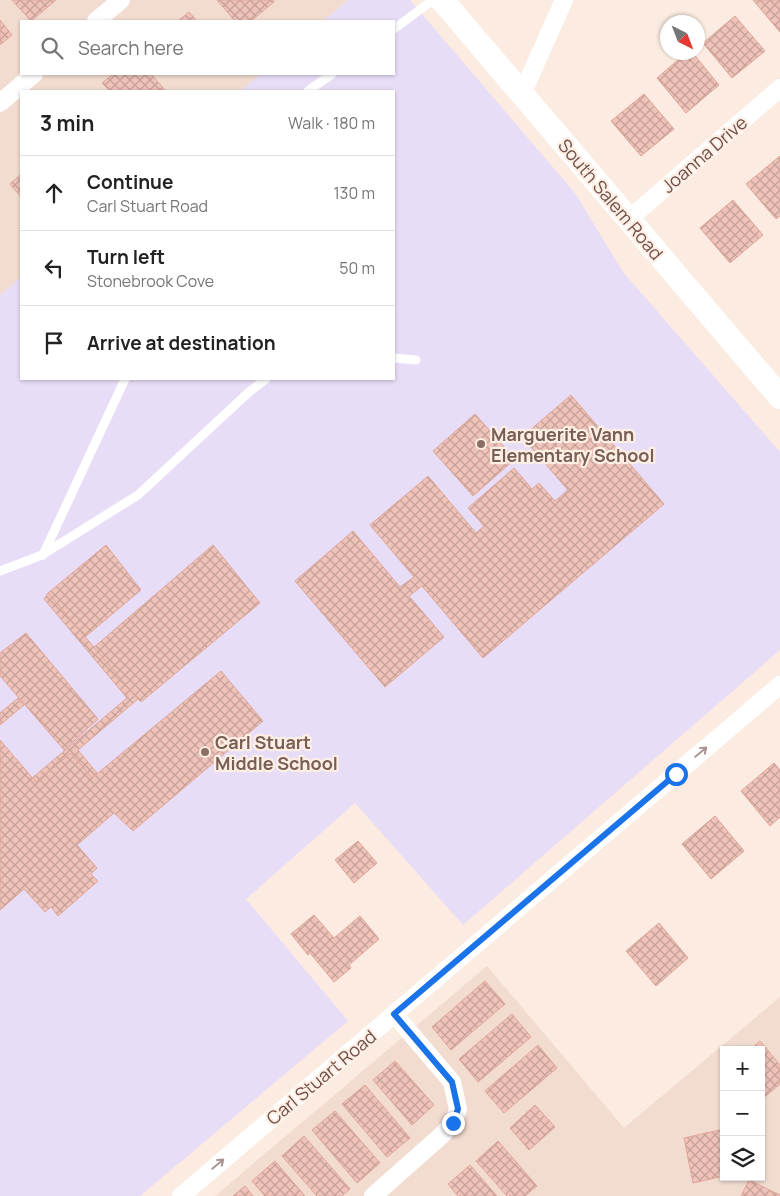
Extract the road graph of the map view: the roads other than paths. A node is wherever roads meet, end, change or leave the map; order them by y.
1 (121, 0) edge
2 (433, 0) edge
3 (442, 0) edge
4 (564, 0) edge
5 (97, 20) edge
6 (395, 28) edge
7 (33, 75) edge
8 (331, 75) edge
9 (780, 88) edge
10 (309, 90) edge
11 (522, 94) junction
12 (0, 103) edge
13 (629, 219) junction
14 (395, 358) edge
15 (416, 360) dead end
16 (125, 380) edge
17 (265, 380) edge
18 (780, 397) edge
19 (42, 555) junction
20 (0, 571) edge
21 (780, 685) edge
22 (394, 1014) junction
23 (181, 1196) edge
24 (373, 1196) edge

1 - 5 street
2 - 6 lane
3 - 11 main road, South Salem Road
4 - 11 street
7 - 12 street
8 - 10 lane
9 - 13 street, Joanna Drive
11 - 13 main road, South Salem Road
13 - 18 main road, South Salem Road
14 - 15 lane
16 - 19 lane
17 - 19 lane
19 - 20 lane
22 -> 21 street, Carl Stuart Road
23 -> 22 street, Carl Stuart Road
22 - 24 street

